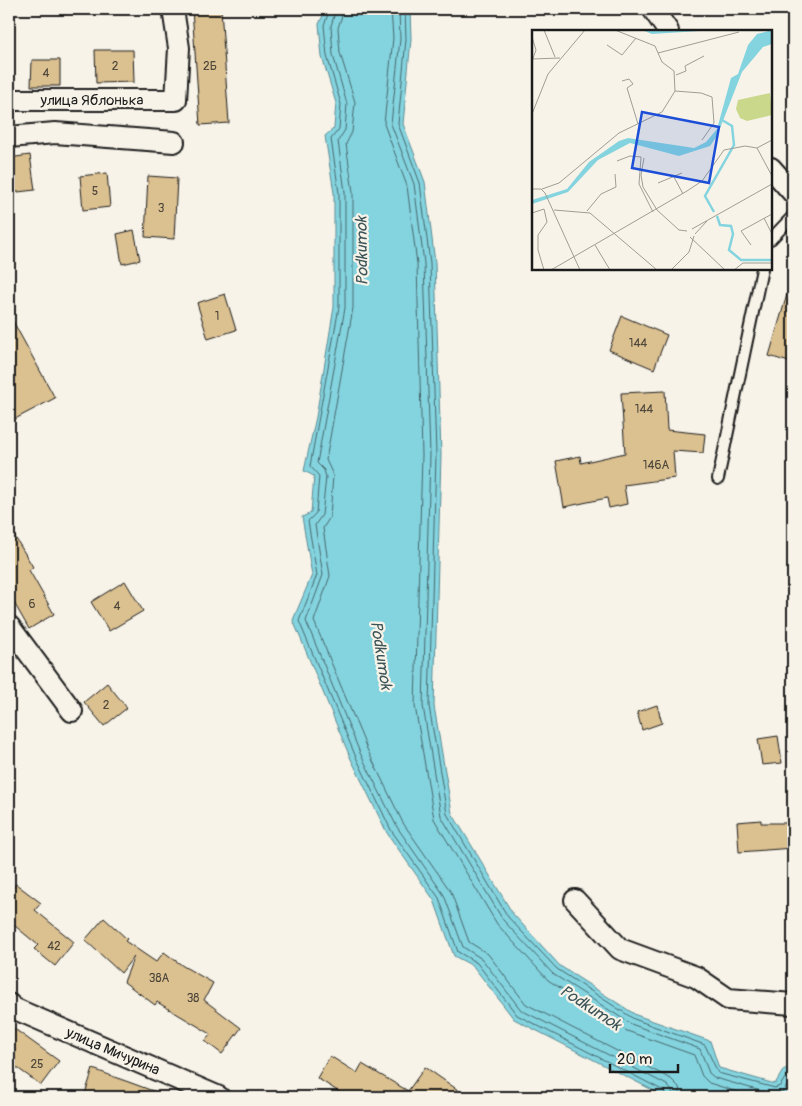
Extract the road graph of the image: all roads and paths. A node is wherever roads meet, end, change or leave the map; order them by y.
1 (173, 9) edge
2 (653, 9) edge
3 (667, 30) edge
4 (9, 100) edge
5 (9, 137) edge
6 (174, 142) dead end
7 (772, 169) edge
8 (793, 193) edge
9 (793, 216) edge
10 (772, 238) edge
11 (762, 270) edge
12 (718, 479) dead end
13 (9, 626) edge
14 (72, 711) dead end
15 (575, 900) dead end
16 (9, 1004) edge
17 (793, 1004) edge
18 (219, 1097) edge

1 - 4 street, улица Яблонька
2 - 3 street
5 - 6 street
7 - 8 street
9 - 10 lane
11 - 12 lane
13 - 14 street
15 - 17 street
16 - 18 street, улица Мичурина

